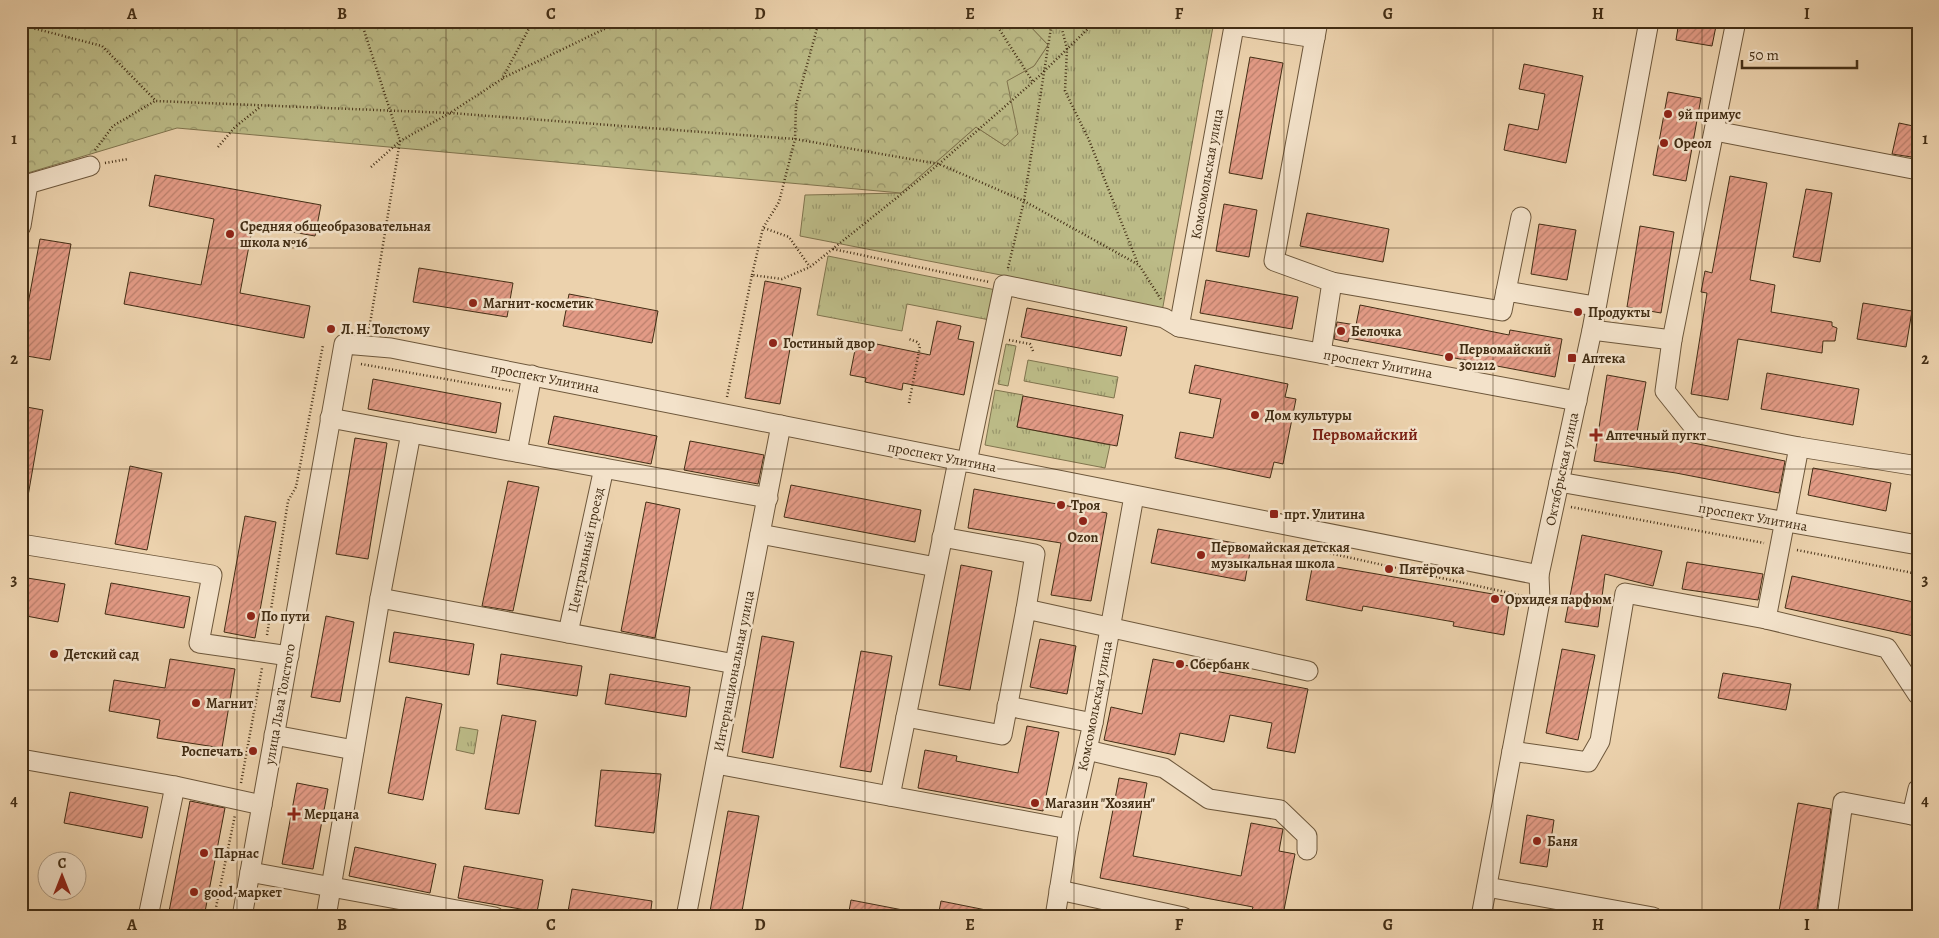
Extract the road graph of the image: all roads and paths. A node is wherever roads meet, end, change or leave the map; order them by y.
1 (361, 21) edge
2 (532, 21) edge
3 (621, 21) edge
4 (819, 21) edge
5 (994, 21) edge
6 (1052, 21) edge
7 (1060, 21) edge
8 (1096, 21) edge
9 (1649, 21) edge
10 (1736, 21) edge
11 (1235, 23) edge
12 (21, 26) edge
13 (1316, 30) edge
14 (1067, 48) junction
15 (1046, 68) junction
16 (502, 79) junction
17 (1033, 82) junction
18 (156, 101) junction
19 (261, 106) junction
20 (390, 111) junction
21 (450, 113) junction
22 (1715, 131) junction
23 (795, 139) junction
24 (400, 141) junction
25 (218, 147) dead end
26 (128, 159) dead end
27 (939, 164) junction
28 (90, 166) junction
29 (371, 167) dead end
30 (1918, 170) edge
31 (25, 185) edge
32 (1024, 201) junction
33 (1521, 217) dead end
34 (21, 226) edge
35 (763, 228) junction
36 (833, 249) junction
37 (1009, 264) dead end
38 (1139, 265) junction
39 (810, 267) junction
40 (752, 275) junction
41 (1332, 282) junction
42 (1004, 285) junction
43 (1506, 291) junction
44 (1164, 304) dead end
45 (1595, 306) junction
46 (1179, 327) junction
47 (1592, 330) junction
48 (368, 331) dead end
49 (993, 337) junction
50 (909, 339) dead end
51 (1672, 340) junction
52 (344, 344) joint
53 (323, 346) dead end
54 (1033, 351) dead end
55 (1320, 353) junction
56 (532, 376) junction
57 (1576, 401) junction
58 (909, 403) dead end
59 (724, 414) junction
60 (330, 418) junction
61 (781, 425) junction
62 (411, 433) junction
63 (1799, 447) junction
64 (517, 452) junction
65 (962, 462) junction
66 (1918, 466) edge
67 (604, 468) junction
68 (1559, 482) junction
69 (1134, 496) junction
70 (768, 498) junction
71 (1569, 506) dead end
72 (1785, 522) junction
73 (760, 534) junction
74 (942, 537) junction
75 (21, 544) edge
76 (1918, 545) edge
77 (1780, 546) junction
78 (936, 567) junction
79 (1918, 574) edge
80 (1539, 576) junction
81 (380, 598) junction
82 (1026, 608) junction
83 (1766, 619) junction
84 (1111, 628) junction
85 (568, 633) junction
86 (264, 653) junction
87 (288, 656) junction
88 (735, 664) junction
89 (1308, 671) dead end
90 (1918, 694) edge
91 (1007, 706) junction
92 (906, 717) junction
93 (1093, 723) junction
94 (274, 735) junction
95 (354, 750) junction
96 (1087, 750) junction
97 (1512, 751) junction
98 (21, 759) edge
99 (716, 764) junction
100 (175, 786) junction
101 (1918, 789) edge
102 (890, 796) junction
103 (238, 800) junction
104 (262, 806) junction
105 (1915, 816) edge
106 (1069, 829) junction
107 (1307, 850) dead end
108 (250, 872) junction
109 (331, 886) junction
110 (1487, 887) junction
111 (1059, 890) junction
112 (148, 917) edge
113 (214, 917) edge
114 (242, 917) edge
115 (326, 917) edge
116 (495, 917) edge
117 (686, 917) edge
118 (1055, 917) edge
119 (1183, 917) edge
120 (1481, 917) edge
121 (1653, 917) edge
122 (1827, 917) edge

1 - 20 path
2 - 16 path
3 - 16 path
4 - 23 path
5 - 17 path
6 - 15 path
7 - 14 path
8 - 14 path
9 - 45 street, Октябрьская улица
10 - 22 street
11 - 13 street
11 - 46 street, Комсомольская улица
12 - 18 path
13 - 41 street
14 - 15 path
14 - 38 path
15 - 17 path
15 - 32 path
16 - 21 path
17 - 27 path
18 - 19 path
18 - 28 path
19 - 20 path
19 - 25 path
20 - 21 path
20 - 24 path
21 - 23 path
21 - 24 path
22 - 30 street
22 - 51 street
23 - 27 path
23 - 35 path
24 - 29 path
24 - 48 path
26 - 28 path
27 - 32 path
27 - 36 path
28 - 31 street
31 - 34 street
32 - 37 path
32 - 38 path
33 - 43 street
35 - 39 path
35 - 40 path
36 - 39 path
36 - 42 path
38 - 44 path
39 - 40 path
40 - 59 path
41 - 43 street
41 - 55 street
42 - 46 street, проспект Улитина
42 - 49 street
43 - 45 street
45 - 47 street, Октябрьская улица
46 - 55 street, проспект Улитина
47 - 51 street
47 - 57 street, Октябрьская улица
49 - 54 path
49 - 65 street
50 - 58 path
51 - 63 street
52 - 56 street, проспект Улитина
52 - 60 street, улица Льва Толстого
53 - 86 path
55 - 57 street, проспект Улитина
56 - 59 street, проспект Улитина
56 - 64 street
57 - 68 street, Октябрьская улица
59 - 61 street, проспект Улитина
60 - 62 street
60 - 87 street, улица Льва Толстого
61 - 65 street, проспект Улитина
61 - 70 street, Интернациональная улица
62 - 64 street
62 - 81 street
63 - 66 street
63 - 72 street
64 - 67 street
65 - 69 street, проспект Улитина
65 - 74 street
67 - 70 street
67 - 85 street, Центральный проезд
68 - 72 street, проспект Улитина
68 - 80 street, Октябрьская улица
69 - 80 street, проспект Улитина
69 - 84 street, Комсомольская улица
70 - 73 street, Интернациональная улица
71 - 77 path
72 - 76 street, проспект Улитина
72 - 77 street
73 - 78 street
73 - 88 street, Интернациональная улица
74 - 78 street
74 - 82 street
75 - 86 street
77 - 79 path
77 - 83 street
78 - 92 street
80 - 97 street, Октябрьская улица
81 - 85 street
81 - 95 street
82 - 84 street
82 - 91 street
83 - 90 street
83 - 97 street
84 - 89 street
84 - 93 street, Комсомольская улица
85 - 88 street
86 - 87 street
86 - 103 path
87 - 94 street, улица Льва Толстого
88 - 99 street, Интернациональная улица
91 - 92 street
91 - 93 street
92 - 102 street
93 - 96 street, Комсомольская улица
94 - 95 street
94 - 104 street, улица Льва Толстого
95 - 109 street
96 - 106 street, Комсомольская улица
96 - 107 street
97 - 110 street, Октябрьская улица
98 - 100 street
99 - 102 street
99 - 117 street, Интернациональная улица
100 - 103 street
100 - 112 street
101 - 105 street
102 - 106 street
103 - 104 street
103 - 113 path
104 - 108 street, улица Льва Толстого
105 - 122 street
106 - 111 street, Комсомольская улица
108 - 109 street
108 - 114 street, улица Льва Толстого
109 - 115 street
109 - 116 street
110 - 120 street, Октябрьская улица
110 - 121 street
111 - 118 street, Комсомольская улица
111 - 119 street

